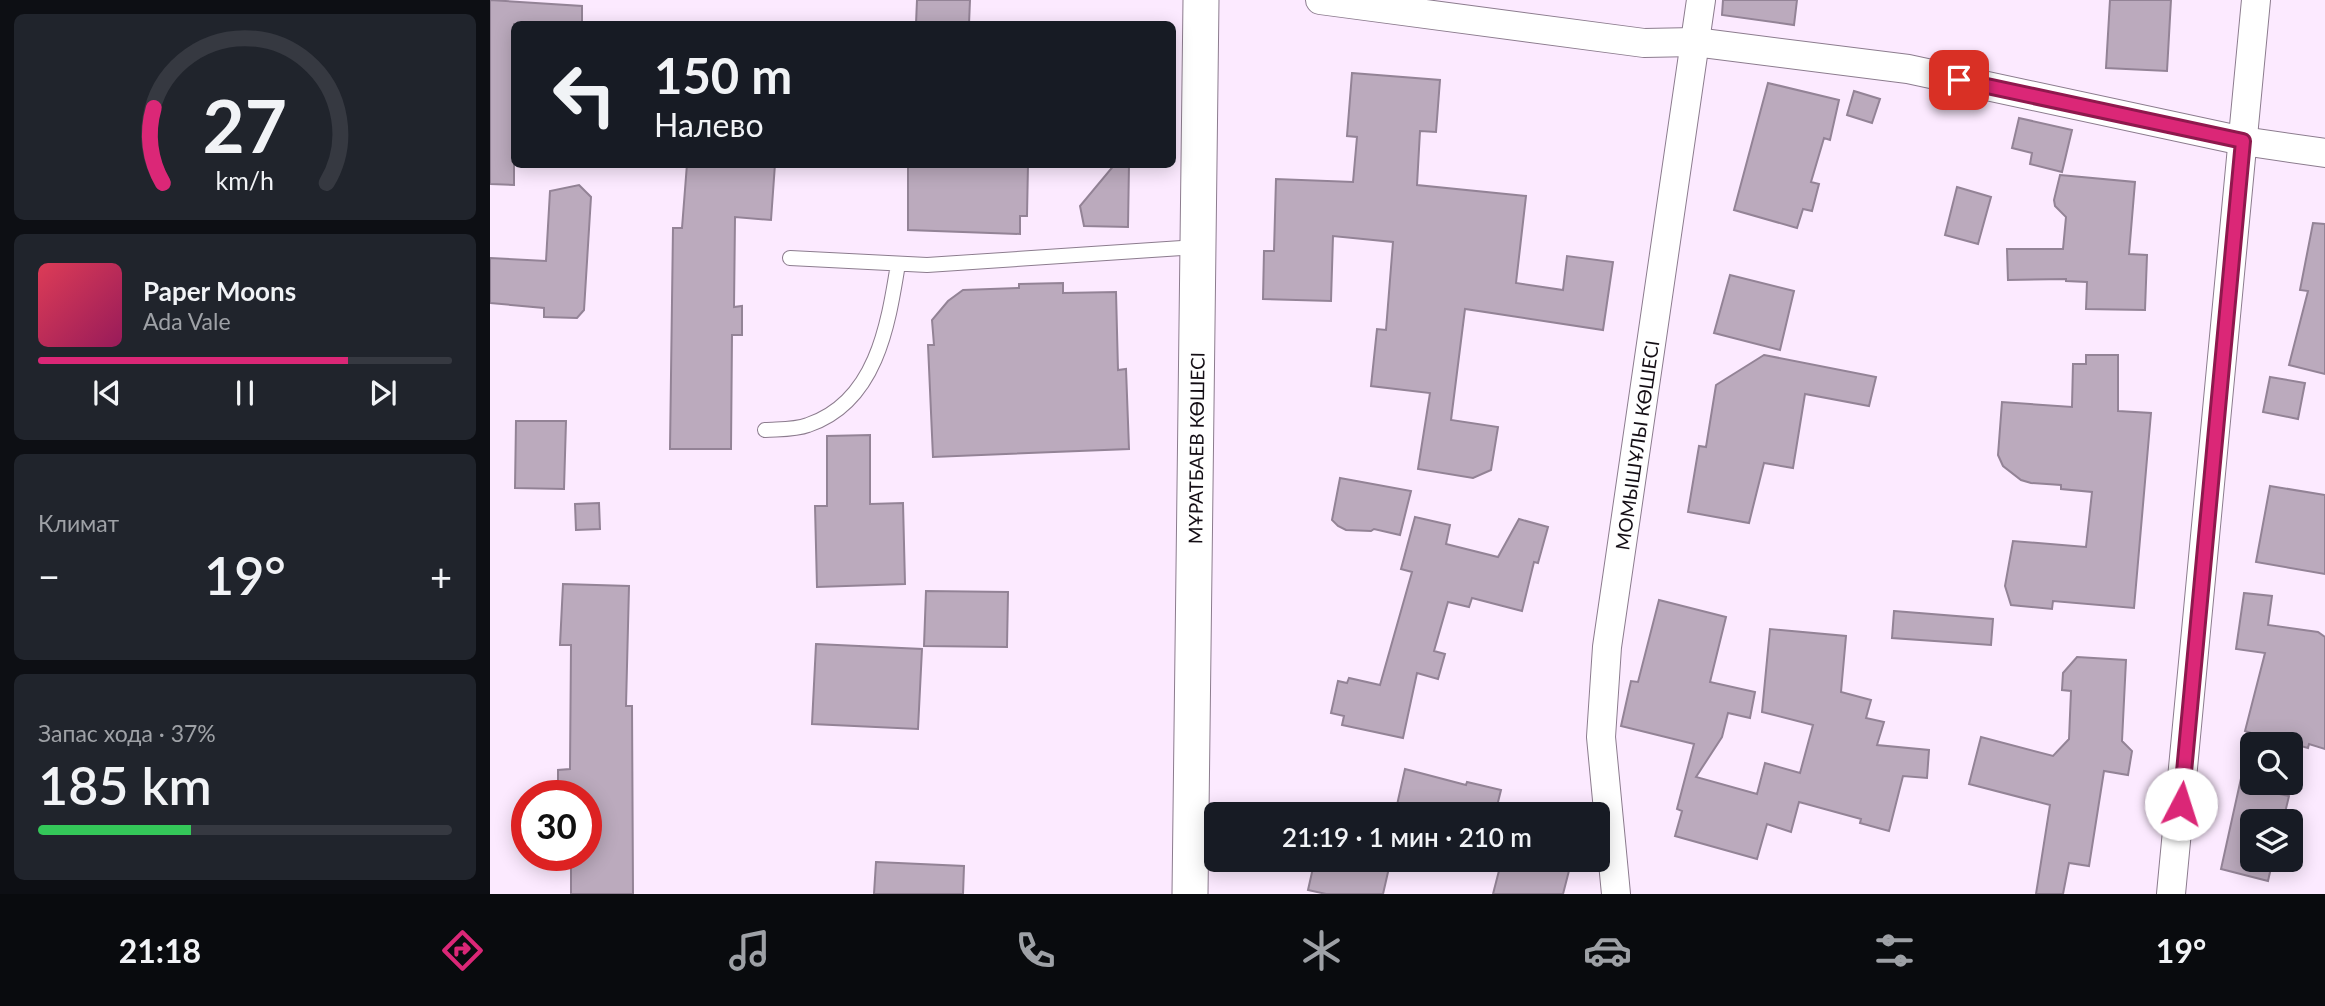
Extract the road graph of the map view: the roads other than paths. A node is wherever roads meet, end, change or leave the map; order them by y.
1 (1201, 0) edge
2 (1320, 0) edge
3 (1702, 0) edge
4 (2256, 0) edge
5 (1695, 42) junction
6 (2243, 141) junction
7 (2325, 153) edge
8 (1198, 247) junction
9 (790, 258) dead end
10 (898, 264) junction
11 (765, 430) dead end
12 (1190, 894) edge
13 (1616, 894) edge
14 (2171, 894) edge

1 - 8 street, МҰРАТБАЕВ КӨШЕСІ
2 - 5 street
3 - 5 street, МОМЫШҰЛЫ КӨШЕСІ
4 - 6 street
5 - 6 street
5 - 13 street, МОМЫШҰЛЫ КӨШЕСІ
6 - 7 street
6 - 14 street
8 - 10 lane
8 - 12 street, МҰРАТБАЕВ КӨШЕСІ
9 - 10 lane
10 - 11 lane

